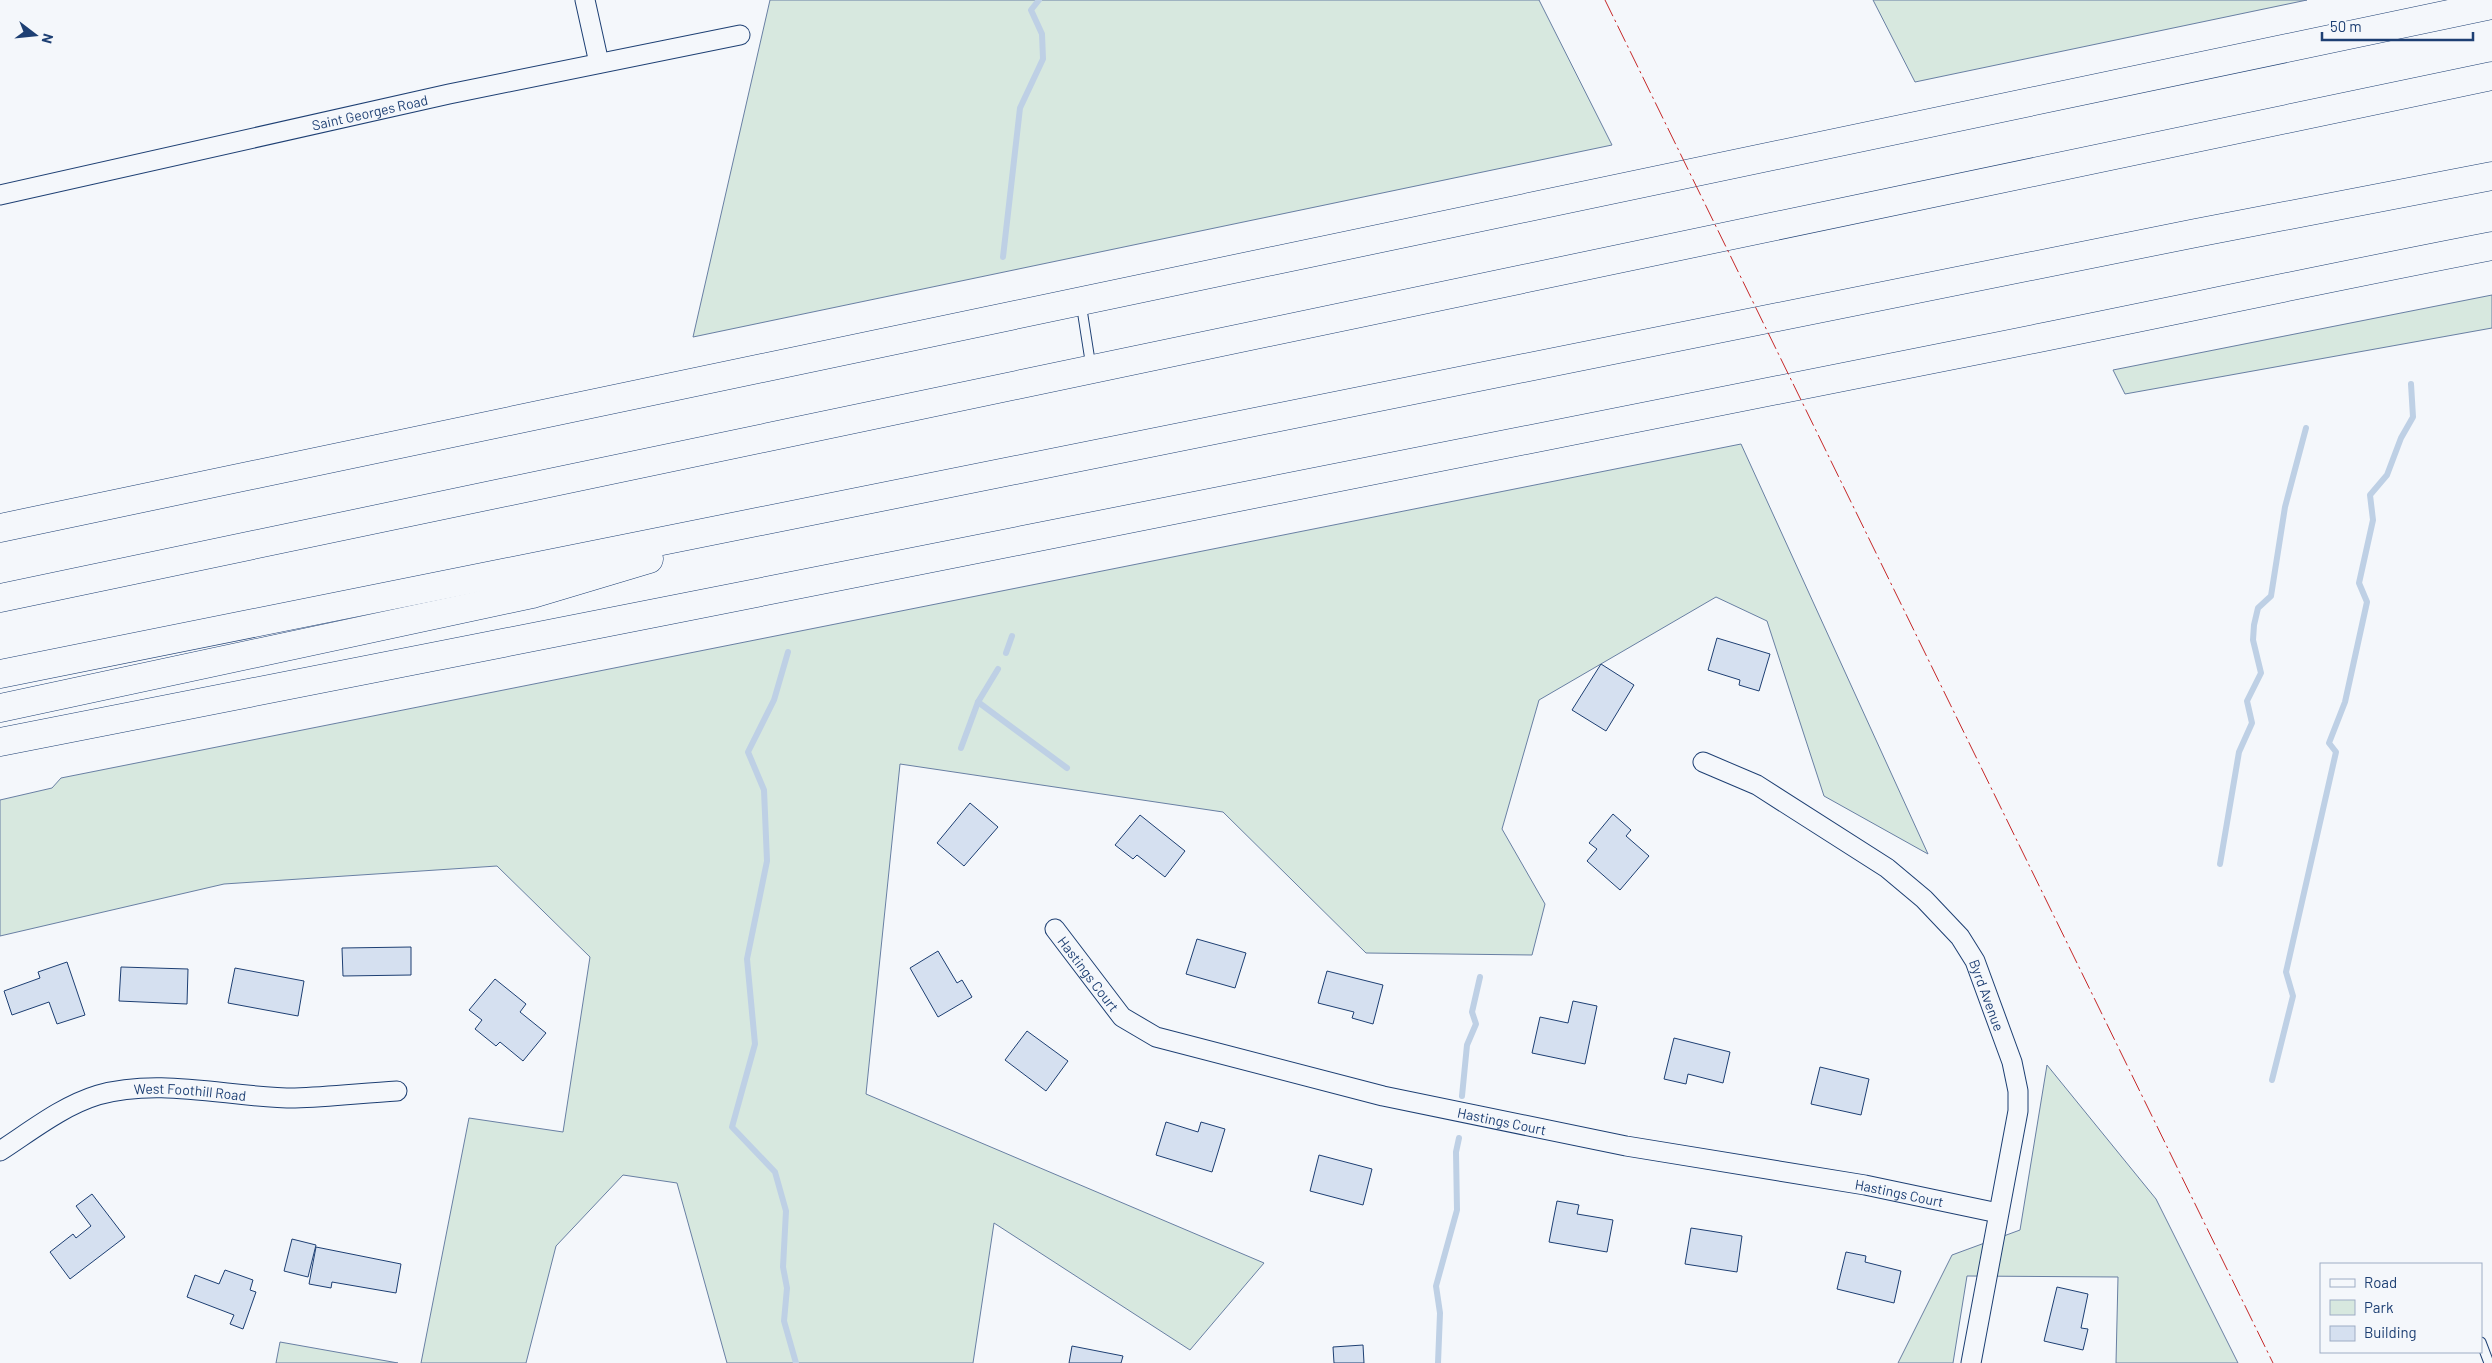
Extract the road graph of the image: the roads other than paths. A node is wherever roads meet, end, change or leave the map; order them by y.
1 (585, 0) edge
2 (2492, 5) edge
3 (740, 35) dead end
4 (598, 63) junction
5 (2492, 76) edge
6 (2492, 176) edge
7 (0, 195) edge
8 (2492, 246) edge
9 (1080, 301) junction
10 (1092, 370) junction
11 (807, 512) junction
12 (0, 528) edge
13 (0, 598) edge
14 (0, 674) edge
15 (0, 708) edge
16 (0, 742) edge
17 (1703, 762) dead end
18 (1056, 929) dead end
19 (397, 1091) dead end
20 (0, 1151) edge
21 (1998, 1212) junction
22 (2482, 1345) edge
23 (1971, 1363) edge
24 (2489, 1363) edge

1 - 4 street
2 - 9 highway
3 - 4 street, Saint Georges Road
4 - 7 street, Saint Georges Road
5 - 10 highway
6 - 11 highway
8 - 16 highway
9 - 10 lane
9 - 12 highway
10 - 13 highway
11 - 14 highway
11 - 15 highway
17 - 21 street, Byrd Avenue
18 - 21 street, Hastings Court
19 - 20 street, West Foothill Road
21 - 23 street, Byrd Avenue
22 - 24 lane

